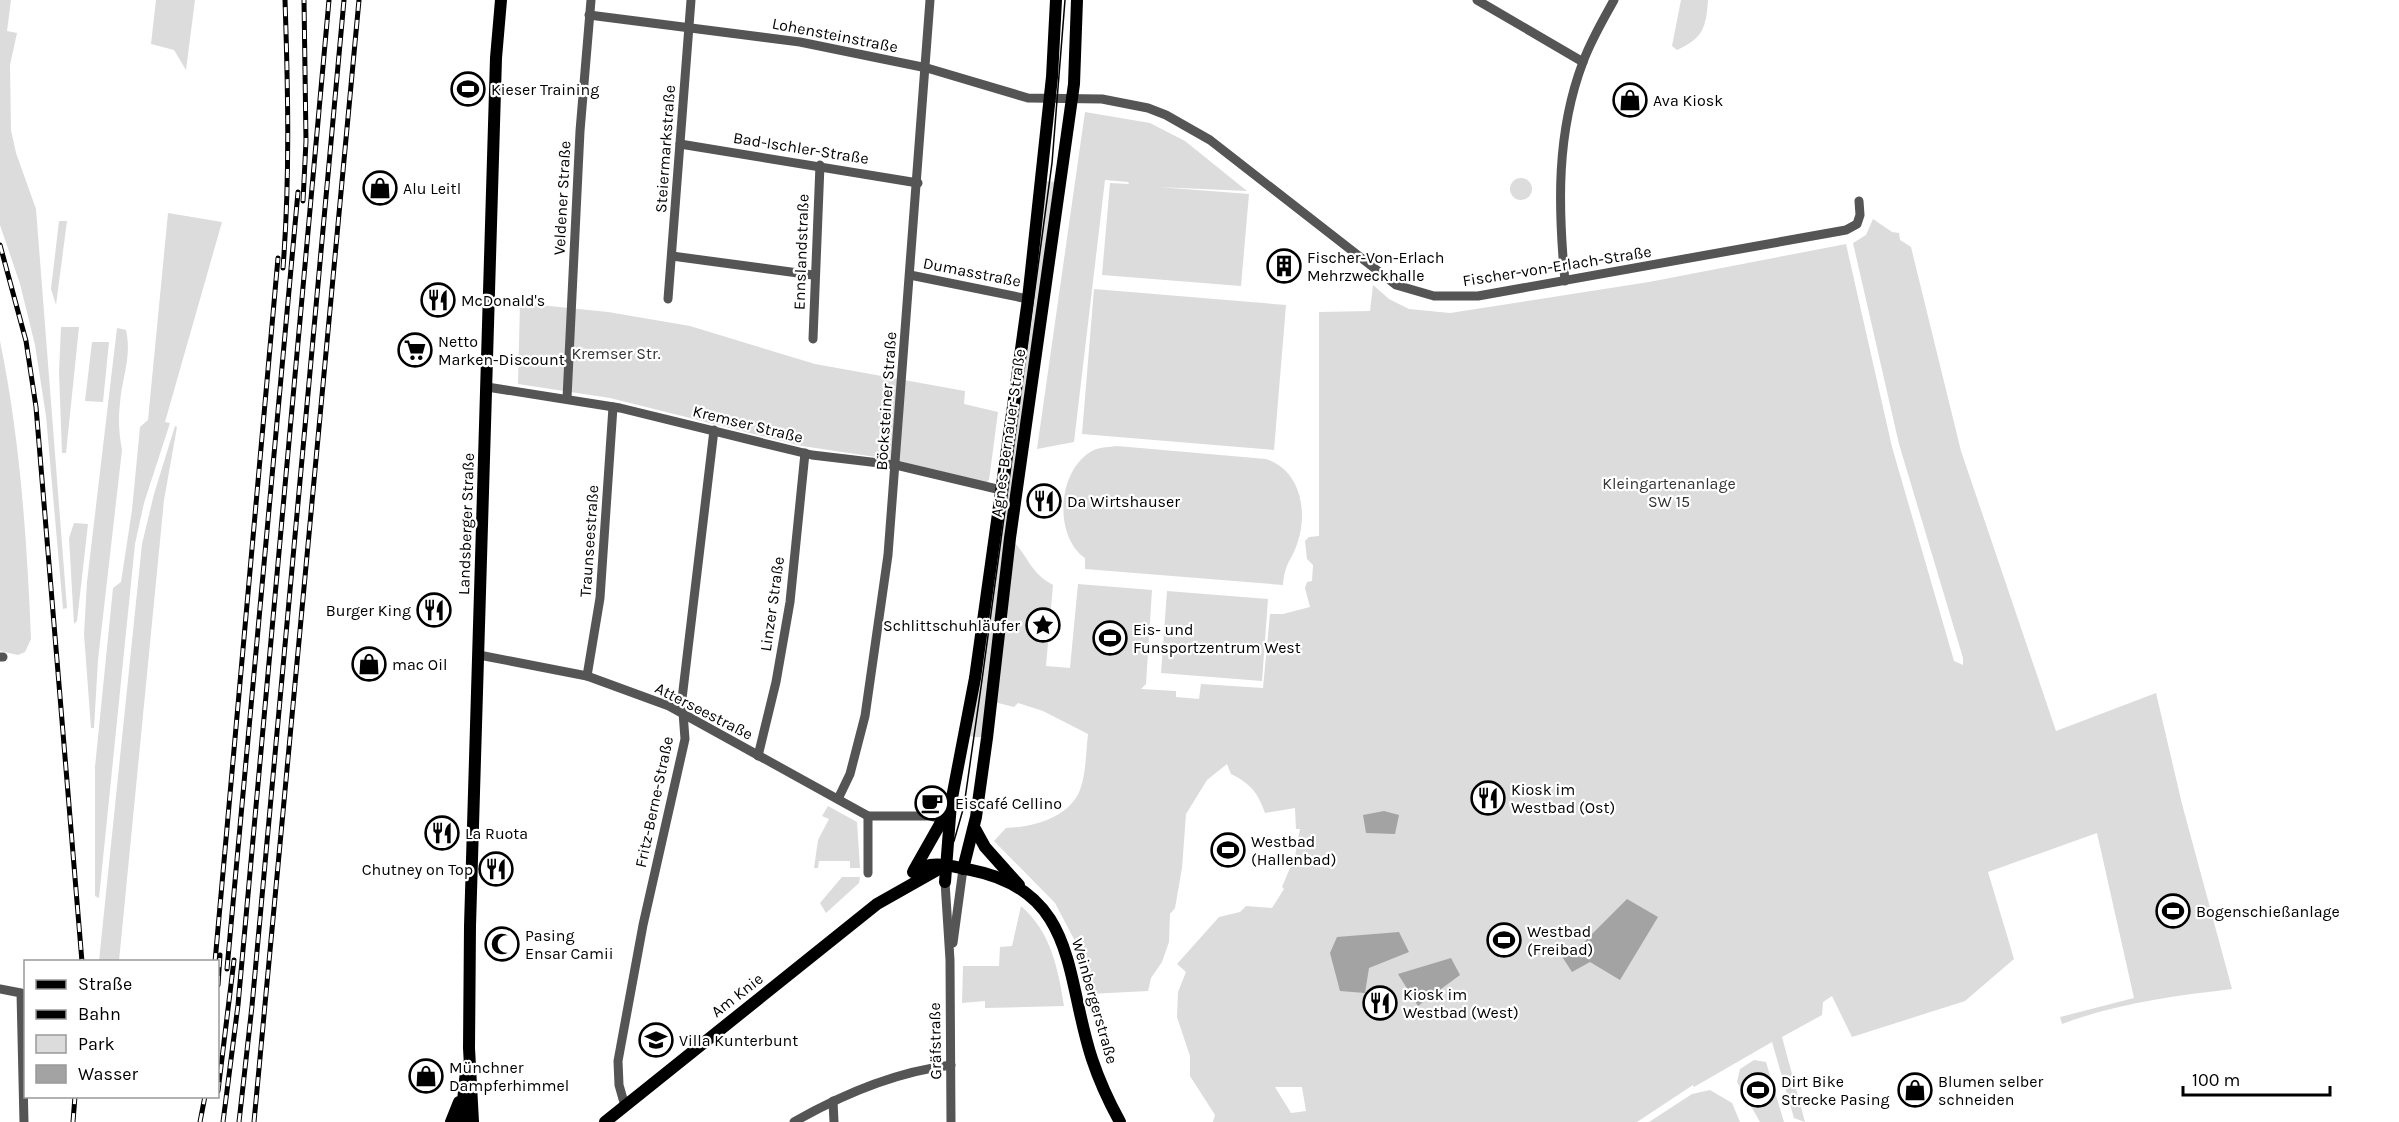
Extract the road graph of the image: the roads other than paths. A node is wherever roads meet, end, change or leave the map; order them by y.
1 (501, 0) edge
2 (591, 0) edge
3 (691, 0) edge
4 (930, 0) edge
5 (1056, 0) edge
6 (1077, 0) edge
7 (1477, 0) edge
8 (1614, 0) edge
9 (589, 15) junction
10 (688, 27) junction
11 (1583, 62) junction
12 (927, 68) junction
13 (1050, 99) junction
14 (1072, 99) junction
15 (681, 144) junction
16 (820, 165) junction
17 (918, 183) junction
18 (1859, 201) dead end
19 (672, 256) junction
20 (813, 275) junction
21 (910, 275) junction
22 (1565, 281) junction
23 (1028, 298) junction
24 (668, 299) dead end
25 (813, 339) dead end
26 (487, 387) junction
27 (567, 398) junction
28 (613, 407) junction
29 (714, 430) junction
30 (805, 453) junction
31 (896, 465) junction
32 (1001, 490) junction
33 (479, 655) junction
34 (587, 676) junction
35 (684, 715) junction
36 (758, 756) junction
37 (838, 799) junction
38 (951, 803) junction
39 (868, 816) junction
40 (943, 820) junction
41 (974, 827) junction
42 (928, 848) joint
43 (946, 860) junction
44 (963, 869) junction
45 (914, 872) junction
46 (868, 873) dead end
47 (945, 882) junction
48 (1025, 892) junction
49 (891, 896) junction
50 (950, 960) junction
51 (0, 989) edge
52 (469, 1048) junction
53 (951, 1065) junction
54 (462, 1092) junction
55 (833, 1101) junction
56 (625, 1106) junction
57 (24, 1122) edge
58 (451, 1122) edge
59 (460, 1122) edge
60 (473, 1122) edge
61 (605, 1122) edge
62 (794, 1122) edge
63 (834, 1122) edge
64 (951, 1122) edge
65 (1120, 1122) edge

1 - 26 main road, Landsberger Straße
2 - 9 street, Veldener Straße
3 - 10 street, Steiermarkstraße
4 - 12 street, Böcksteiner Straße
5 - 13 main road, Agnes-Bernauer-Straße
6 - 14 main road, Agnes-Bernauer-Straße
7 - 11 street
8 - 11 street
9 - 10 street, Lohensteinstraße
9 - 27 street, Veldener Straße
10 - 12 street, Lohensteinstraße
10 - 15 street, Steiermarkstraße
11 - 22 street
12 - 13 street, Lohensteinstraße
12 - 17 street, Böcksteiner Straße
13 - 14 street, Lohensteinstraße
13 - 23 main road, Agnes-Bernauer-Straße
14 - 22 street, Fischer-von-Erlach-Straße
14 - 41 main road, Agnes-Bernauer-Straße
15 - 16 street, Bad-Ischler-Straße
15 - 19 street, Steiermarkstraße
16 - 17 street, Bad-Ischler-Straße
16 - 20 street, Ennslandstraße
17 - 21 street, Böcksteiner Straße
18 - 22 street, Fischer-von-Erlach-Straße
19 - 20 street
19 - 24 street, Steiermarkstraße
20 - 25 street, Ennslandstraße
21 - 23 street, Dumasstraße
21 - 31 street, Böcksteiner Straße
23 - 32 main road, Agnes-Bernauer-Straße
26 - 27 street, Kremser Straße
26 - 33 main road, Landsberger Straße
27 - 28 street, Kremser Straße
28 - 29 street, Kremser Straße
28 - 34 street, Traunseestraße
29 - 30 street, Kremser Straße
29 - 35 street, Fritz-Berne-Straße
30 - 31 street, Kremser Straße
30 - 36 street, Linzer Straße
31 - 32 street, Kremser Straße
31 - 37 street, Böcksteiner Straße
32 - 38 main road, Agnes-Bernauer-Straße
33 - 34 street, Atterseestraße
33 - 52 main road, Landsberger Straße
34 - 35 street, Atterseestraße
35 - 36 street, Atterseestraße
35 - 56 street, Fritz-Berne-Straße
36 - 37 street, Atterseestraße
37 - 39 street, Atterseestraße
38 - 40 main road, Agnes-Bernauer-Straße
38 - 43 main road, Agnes-Bernauer-Straße
39 - 40 street, Atterseestraße
39 - 46 street
40 - 42 main road, Agnes-Bernauer-Straße
41 - 44 main road, Agnes-Bernauer-Straße
41 - 48 main road
42 - 45 main road, Am Knie
43 - 44 main road, Weinbergerstraße
43 - 45 main road
43 - 47 main road, Agnes-Bernauer-Straße
43 - 49 main road, Am Knie
44 - 47 main road
44 - 48 main road, Weinbergerstraße
44 - 50 street, Gräfstraße
45 - 49 main road, Am Knie
47 - 50 street, Gräfstraße
48 - 65 main road, Weinbergerstraße
49 - 56 main road, Am Knie
50 - 53 street, Gräfstraße
51 - 57 street
52 - 54 main road, Landsberger Straße
52 - 60 main road, Landsberger Straße
53 - 55 street
53 - 64 street, Gräfstraße
54 - 58 main road
54 - 59 main road, Landsberger Straße
55 - 62 street
55 - 63 street
56 - 61 main road, Am Knie

